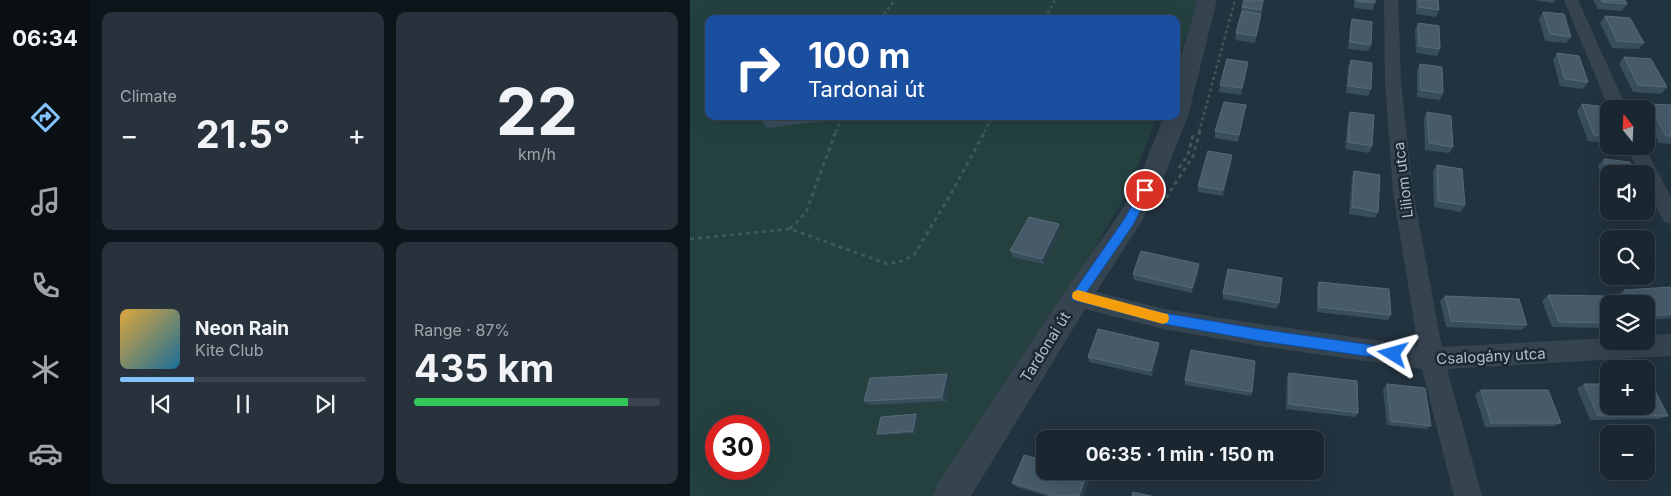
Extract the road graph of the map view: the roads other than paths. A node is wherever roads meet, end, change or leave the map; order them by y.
1 (1207, 0) edge
2 (1391, 0) edge
3 (1571, 0) edge
4 (1180, 100) edge
5 (1614, 100) edge
6 (1174, 120) edge
7 (1639, 155) edge
8 (1671, 216) edge
9 (1077, 296) junction
10 (1671, 344) edge
11 (1432, 359) junction
12 (951, 496) edge
13 (1468, 496) edge

1 - 4 street, Tardonai út
2 - 11 street, Liliom utca
3 - 5 street
6 - 9 street, Tardonai út
7 - 8 street
9 - 11 street, Csalogány utca
9 - 12 street, Tardonai út
10 - 11 street, Csalogány utca
11 - 13 street, Liliom utca

